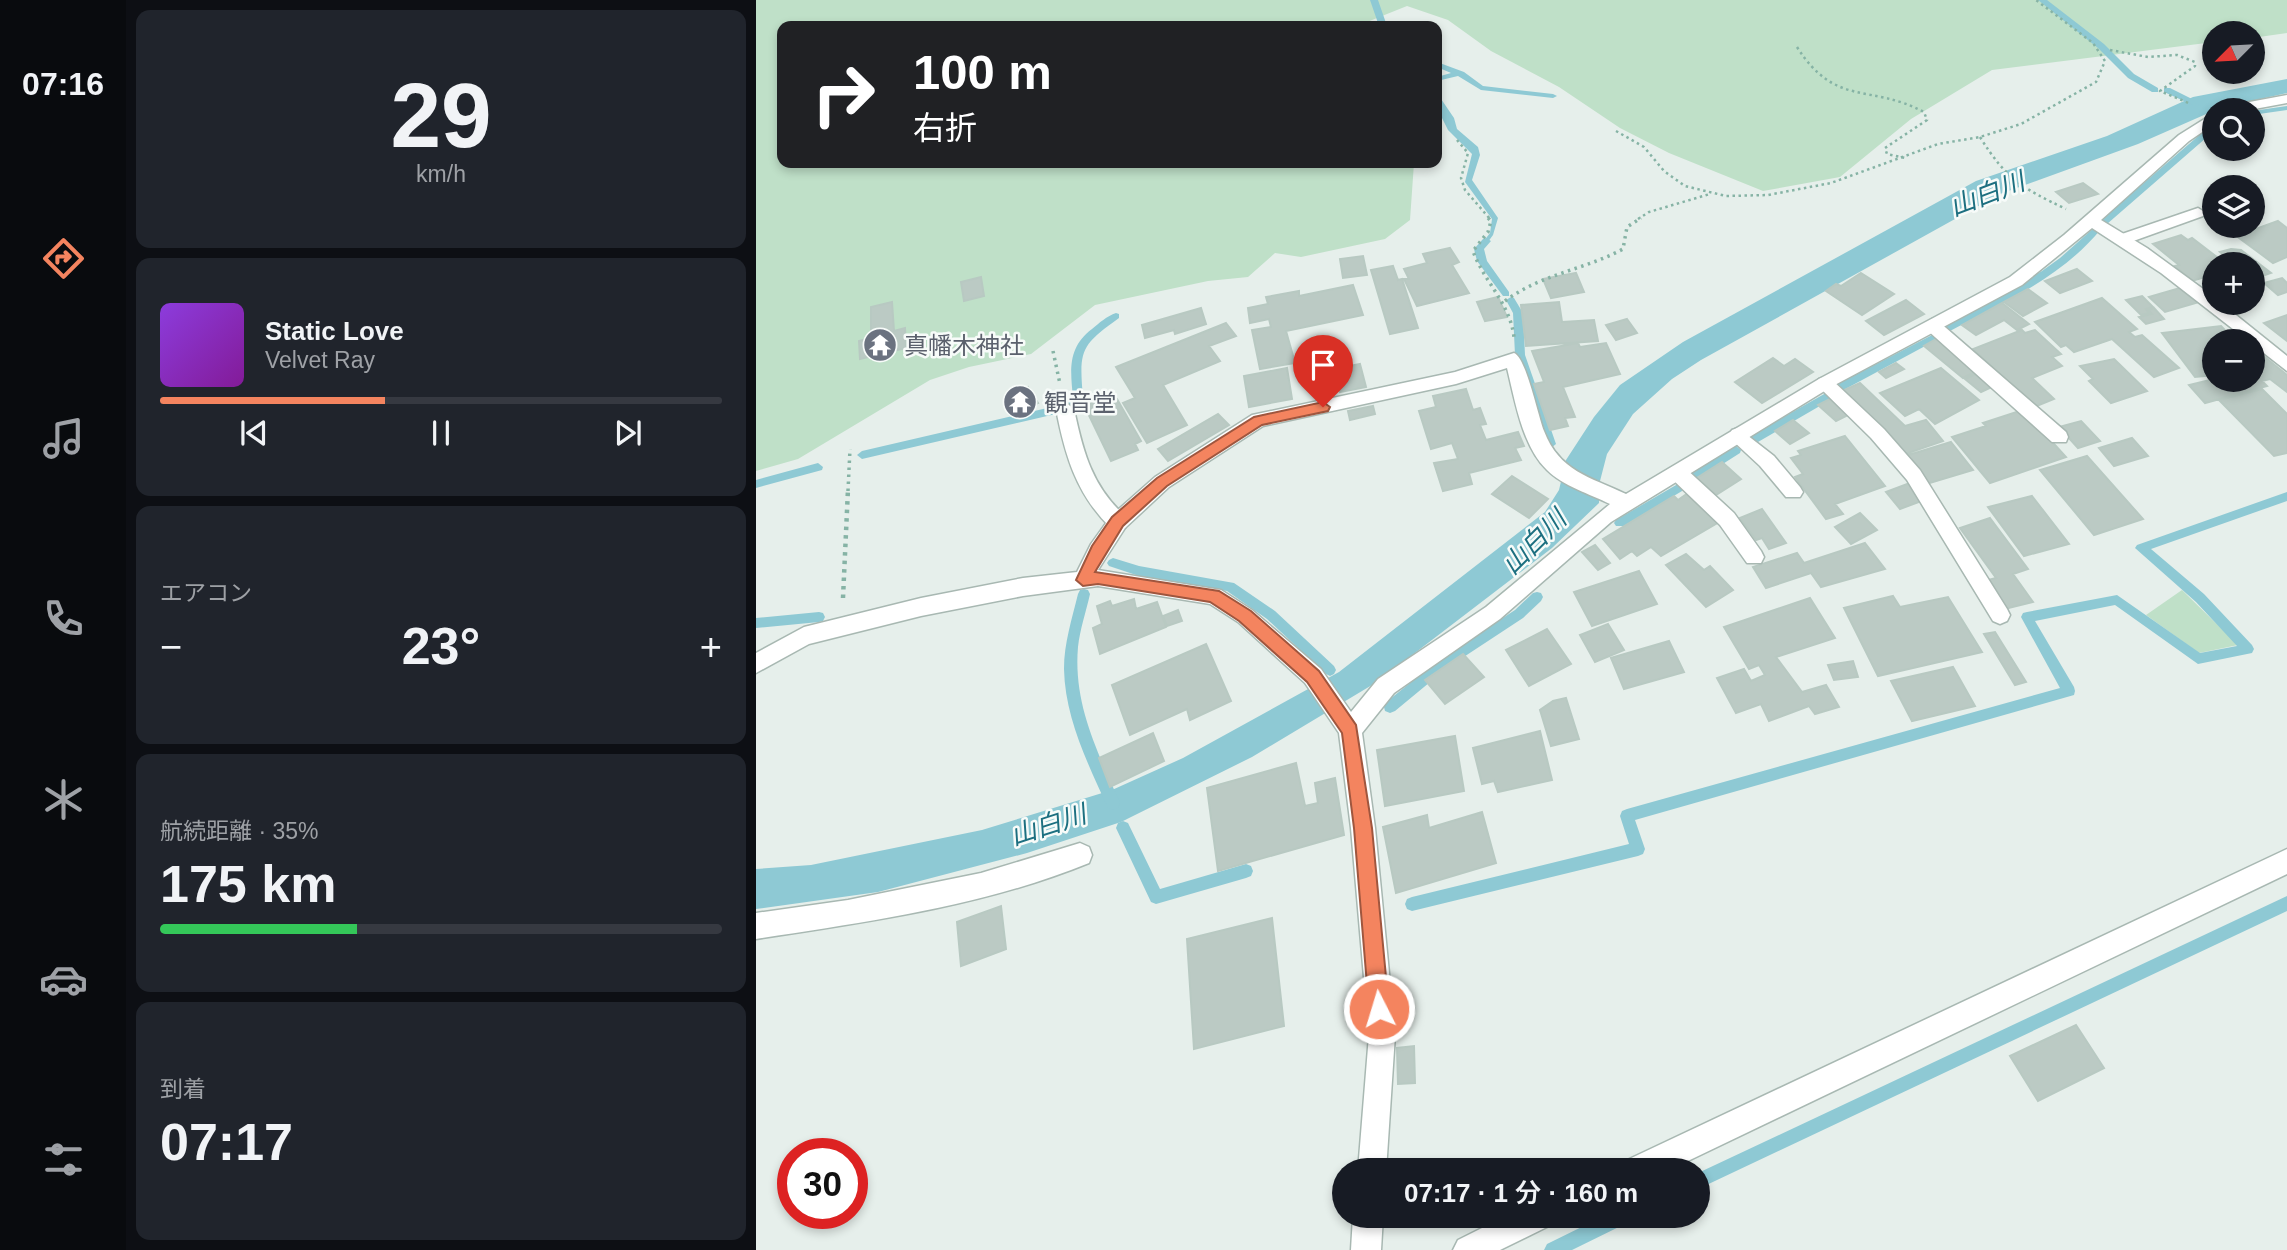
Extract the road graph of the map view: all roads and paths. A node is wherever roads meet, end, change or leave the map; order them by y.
1 (2036, 0) edge
2 (1797, 47) dead end
3 (2110, 50) dead end
4 (2287, 99) edge
5 (2265, 103) edge
6 (2202, 110) edge
7 (2202, 119) edge
8 (1616, 131) dead end
9 (1980, 137) junction
10 (1457, 140) dead end
11 (1906, 158) junction
12 (1711, 193) junction
13 (2198, 213) dead end
14 (2089, 219) junction
15 (2125, 239) junction
16 (1505, 301) junction
17 (1932, 325) junction
18 (1053, 351) dead end
19 (1514, 359) junction
20 (2287, 365) edge
21 (1825, 383) junction
22 (1065, 409) joint
23 (1738, 435) junction
24 (2059, 437) dead end
25 (850, 449) dead end
26 (1677, 472) junction
27 (1793, 492) dead end
28 (1627, 503) junction
29 (1118, 522) junction
30 (1754, 557) dead end
31 (1083, 580) junction
32 (2000, 615) dead end
33 (841, 626) junction
34 (756, 664) edge
35 (1345, 724) junction
36 (1080, 855) dead end
37 (2287, 861) edge
38 (756, 926) edge
39 (1373, 1158) edge
40 (1662, 1158) edge
41 (1367, 1228) edge
42 (1514, 1228) edge
43 (1366, 1250) edge
44 (1468, 1250) edge

1 - 9 path
2 - 11 path
3 - 6 path
4 - 5 street
7 - 14 street
8 - 12 path
9 - 11 path
9 - 14 path
10 - 16 path
11 - 12 path
12 - 16 path
13 - 15 street
14 - 15 street
14 - 17 street
15 - 20 street
16 - 19 path
17 - 21 street
17 - 24 street
18 - 22 path
19 - 28 street
19 - 29 street
21 - 23 street
21 - 32 street
22 - 29 street
23 - 26 street
23 - 27 street
25 - 33 path
26 - 28 street
26 - 30 street
28 - 35 street
29 - 31 street
31 - 33 street
31 - 35 street
33 - 34 street
35 - 39 street
36 - 38 street
37 - 40 street
41 - 43 street
42 - 44 street

